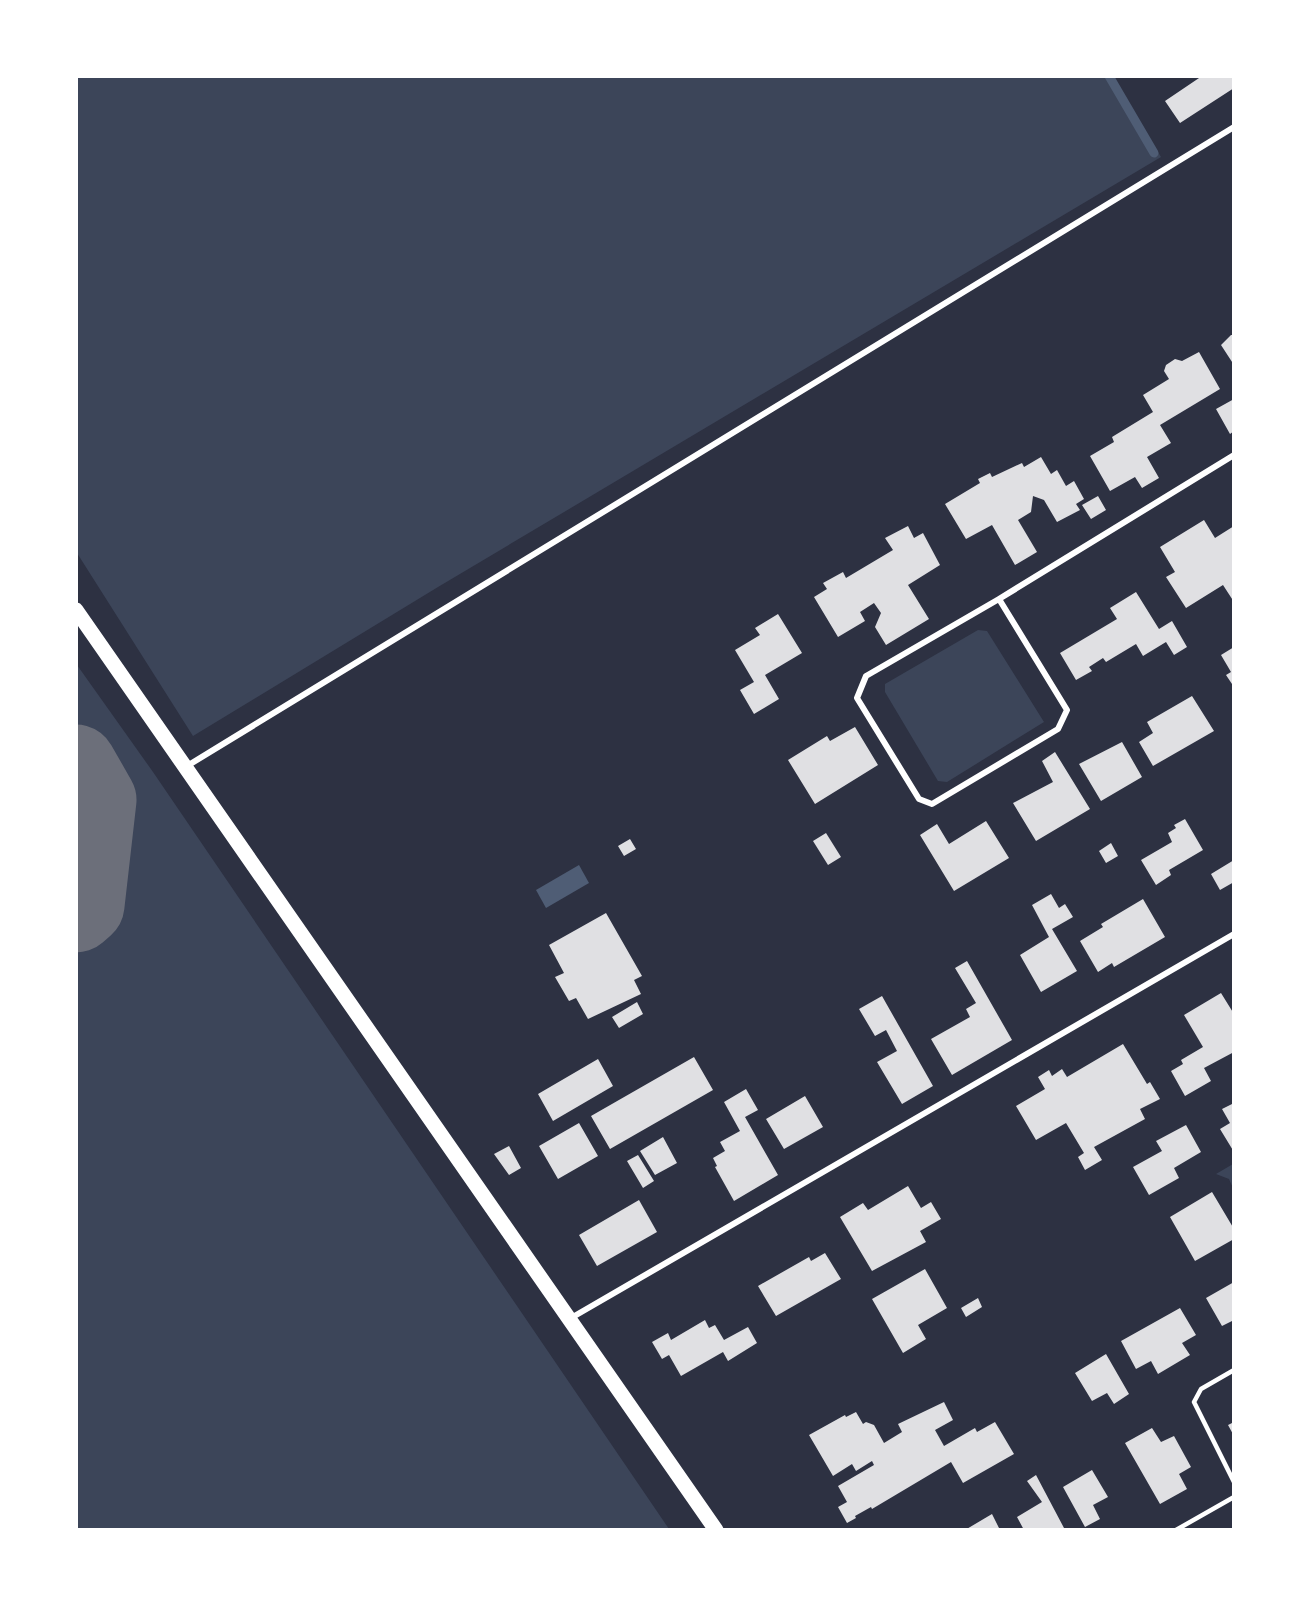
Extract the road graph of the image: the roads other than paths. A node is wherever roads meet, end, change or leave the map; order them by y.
1 (1233, 127) edge
2 (1233, 455) edge
3 (999, 599) junction
4 (76, 610) edge
5 (186, 766) junction
6 (1233, 934) edge
7 (571, 1318) junction
8 (1233, 1370) edge
9 (1233, 1482) edge
10 (1233, 1497) edge
11 (716, 1530) edge
12 (1176, 1530) edge

1 - 5 street
2 - 3 street
3 - 3 street
4 - 5 main road
5 - 7 main road
6 - 7 street
7 - 11 main road
8 - 9 lane
10 - 12 lane

